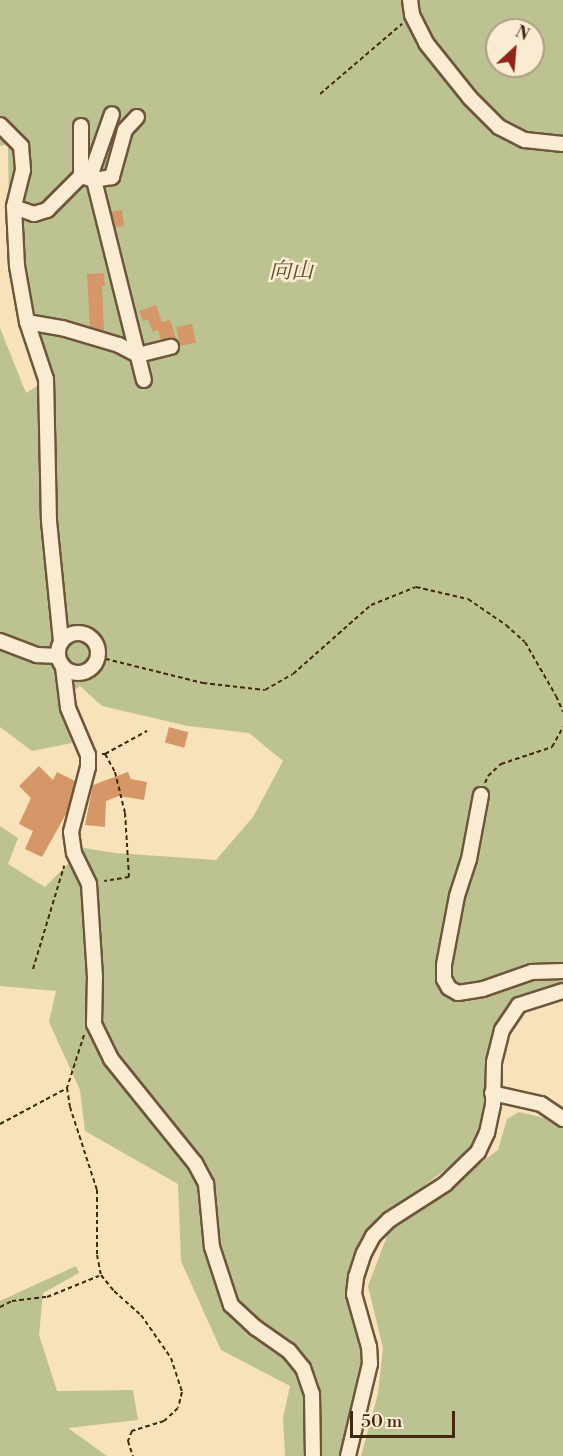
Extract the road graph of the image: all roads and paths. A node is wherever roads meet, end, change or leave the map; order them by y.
1 (410, 0) edge
2 (412, 15) junction
3 (320, 94) dead end
4 (112, 114) dead end
5 (137, 117) dead end
6 (0, 125) edge
7 (81, 126) dead end
8 (563, 144) edge
9 (88, 178) junction
10 (14, 207) junction
11 (27, 322) junction
12 (171, 347) dead end
13 (138, 355) junction
14 (144, 380) dead end
15 (0, 641) edge
16 (61, 642) junction
17 (98, 657) junction
18 (61, 662) junction
19 (563, 712) edge
20 (563, 727) edge
21 (147, 731) dead end
22 (105, 754) junction
23 (88, 755) junction
24 (481, 795) joint
25 (74, 853) junction
26 (89, 884) junction
27 (33, 969) dead end
28 (563, 972) edge
29 (563, 991) edge
30 (94, 1024) junction
31 (67, 1088) junction
32 (492, 1093) junction
33 (563, 1119) edge
34 (0, 1124) edge
35 (100, 1275) junction
36 (0, 1306) edge
37 (133, 1456) edge
38 (313, 1456) edge
39 (348, 1456) edge

1 - 2 street
2 - 3 path
2 - 8 street
4 - 9 street
5 - 9 street
6 - 10 street
7 - 9 street
9 - 10 street
9 - 13 street
10 - 11 street
11 - 13 street
11 - 16 street
12 - 13 street
13 - 14 street
15 - 18 street
16 - 17 street
16 - 18 street
17 - 18 street
17 - 19 path
18 - 23 street
20 - 24 path
21 - 22 path
22 - 23 path
22 - 26 path
23 - 25 street
24 - 28 street
25 - 26 street
25 - 27 path
26 - 30 street
29 - 32 street
30 - 31 path
30 - 38 street
31 - 34 path
31 - 35 path
32 - 33 street
32 - 39 street
35 - 36 path
35 - 37 path

